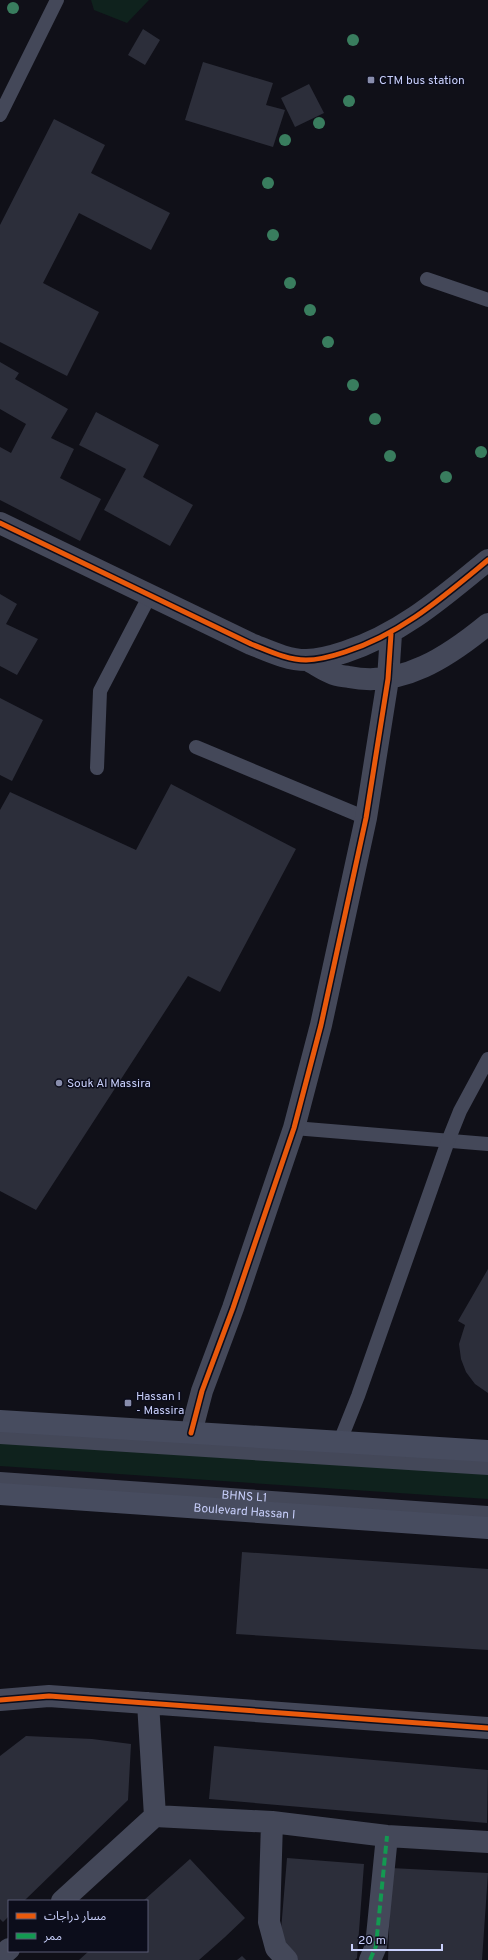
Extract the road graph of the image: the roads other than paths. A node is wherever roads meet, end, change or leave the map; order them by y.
1 (57, 0) edge
2 (0, 115) edge
3 (427, 279) dead end
4 (488, 300) edge
5 (0, 523) edge
6 (488, 560) edge
7 (150, 596) junction
8 (486, 628) edge
9 (391, 634) junction
10 (307, 660) junction
11 (388, 679) junction
12 (196, 747) dead end
13 (97, 768) dead end
14 (366, 818) junction
15 (488, 1058) edge
16 (294, 1128) junction
17 (448, 1141) junction
18 (488, 1144) edge
19 (0, 1422) edge
20 (191, 1433) junction
21 (0, 1437) edge
22 (340, 1441) junction
23 (488, 1451) edge
24 (488, 1468) edge
25 (0, 1479) edge
26 (0, 1494) edge
27 (488, 1513) edge
28 (488, 1528) edge
29 (0, 1700) edge
30 (148, 1703) junction
31 (488, 1728) edge
32 (155, 1816) junction
33 (272, 1822) junction
34 (387, 1836) junction
35 (488, 1842) edge
36 (63, 1900) edge
37 (8, 1950) edge
38 (0, 1957) edge
39 (287, 1960) edge
40 (370, 1960) edge

1 - 2 lane
3 - 4 lane
5 - 7 street
6 - 9 street
7 - 10 street
7 - 13 lane
8 - 11 street
9 - 10 street
9 - 11 street
10 - 11 street
11 - 14 street
12 - 14 lane
14 - 16 street
15 - 17 lane
16 - 17 lane
16 - 20 street
17 - 18 lane
17 - 22 lane
19 - 20 main road
20 - 22 main road
21 - 24 lane
22 - 23 main road
25 - 27 lane, BHNS L1
26 - 28 main road, Boulevard Hassan I
29 - 30 street
30 - 31 street
30 - 32 street
32 - 33 street
32 - 36 street
33 - 34 street
33 - 39 street
34 - 35 street
34 - 40 street
37 - 38 street

